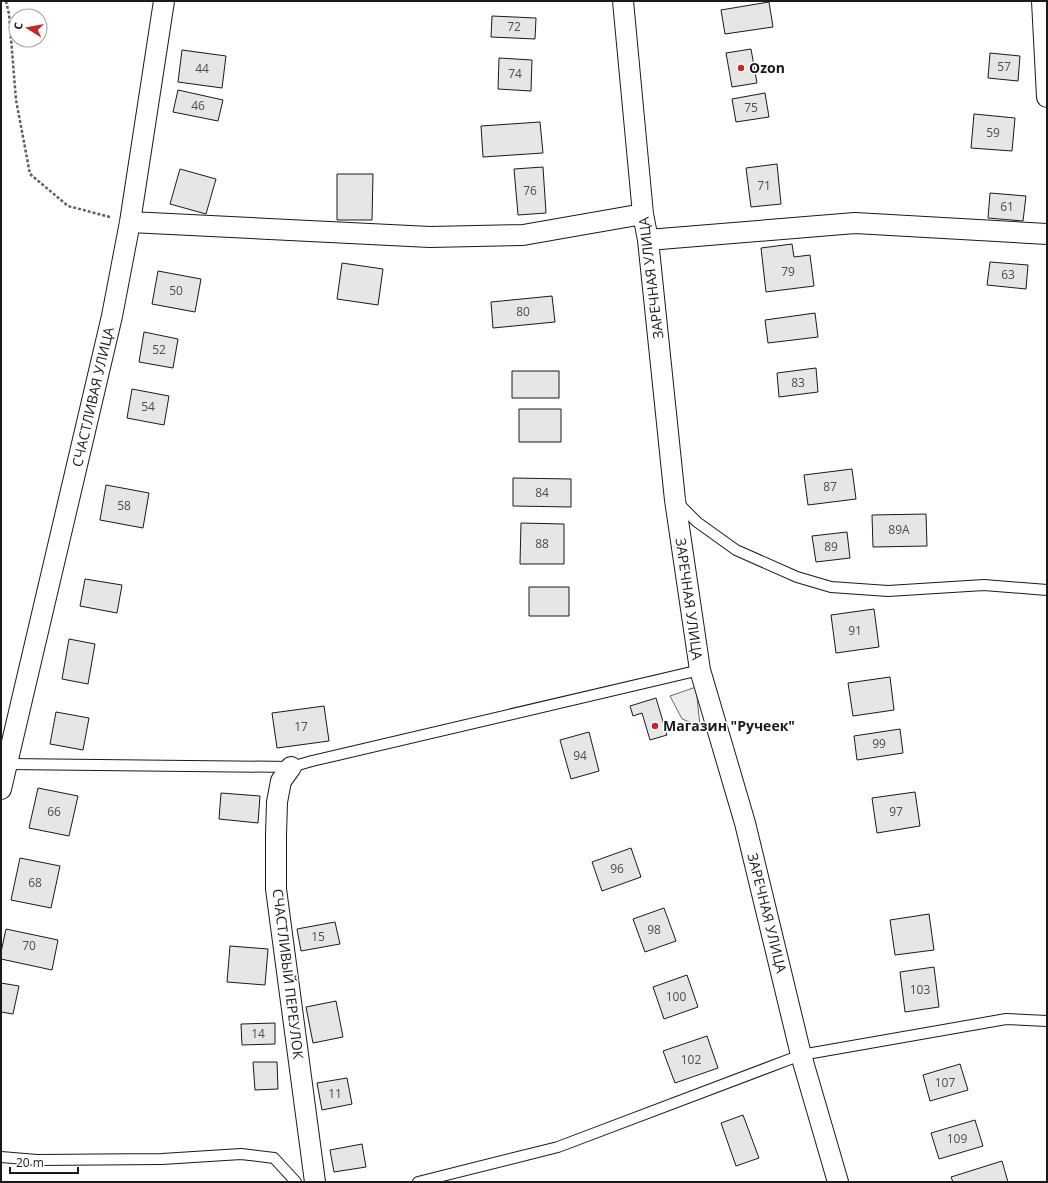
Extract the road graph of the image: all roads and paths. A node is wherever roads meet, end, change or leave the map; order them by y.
1 (6, 1) edge
2 (164, 1) edge
3 (623, 1) edge
4 (1042, 1) edge
5 (1047, 97) edge
6 (643, 214) junction
7 (130, 222) junction
8 (1047, 234) edge
9 (648, 240) junction
10 (675, 500) junction
11 (1047, 590) edge
12 (700, 670) junction
13 (7, 764) junction
14 (290, 768) junction
15 (1, 789) edge
16 (1047, 1021) edge
17 (802, 1055) junction
18 (1, 1157) edge
19 (296, 1182) edge
20 (315, 1182) edge
21 (418, 1182) edge
22 (838, 1182) edge

1 - 7 path
2 - 7 street, СЧАСТЛИВАЯ УЛИЦА
3 - 6 street, ЗАРЕЧНАЯ УЛИЦА
4 - 5 street
6 - 7 street
6 - 9 street, ЗАРЕЧНАЯ УЛИЦА
7 - 13 street, СЧАСТЛИВАЯ УЛИЦА
8 - 9 street
9 - 10 street, ЗАРЕЧНАЯ УЛИЦА
10 - 11 lane
10 - 12 street, ЗАРЕЧНАЯ УЛИЦА
12 - 14 lane
12 - 17 street, ЗАРЕЧНАЯ УЛИЦА
13 - 14 lane
13 - 15 street, СЧАСТЛИВАЯ УЛИЦА
14 - 20 street, СЧАСТЛИВЫЙ ПЕРЕУЛОК
16 - 17 lane
17 - 21 lane
17 - 22 street, ЗАРЕЧНАЯ УЛИЦА
18 - 19 lane

